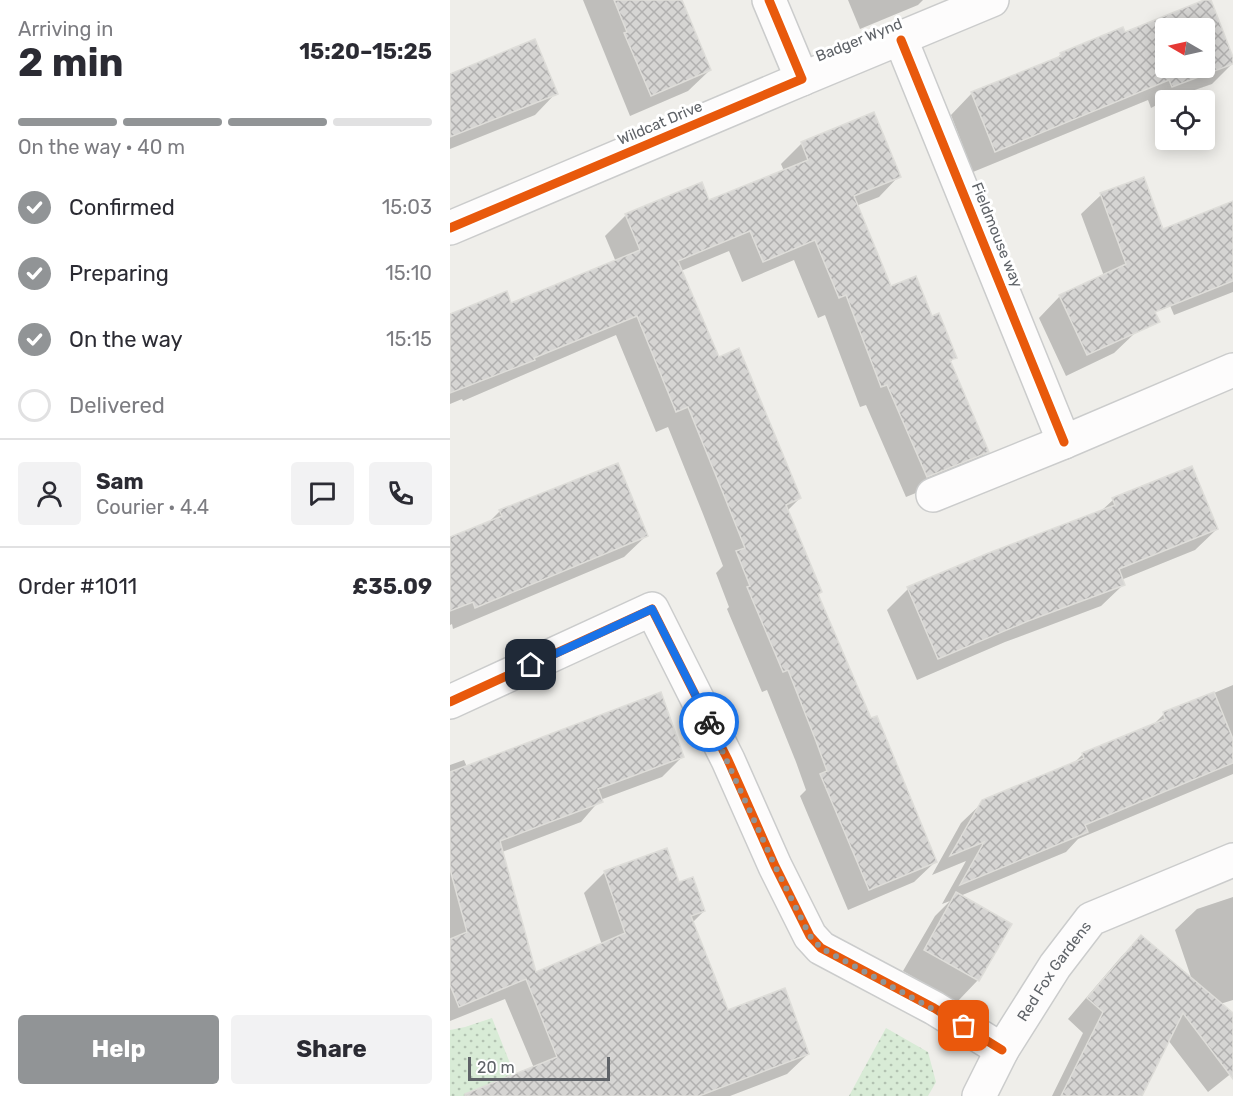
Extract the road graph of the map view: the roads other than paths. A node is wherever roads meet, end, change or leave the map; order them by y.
1 (769, 0) edge
2 (992, 0) edge
3 (901, 40) junction
4 (802, 79) junction
5 (450, 228) edge
6 (1233, 370) edge
7 (1064, 442) junction
8 (933, 495) dead end
9 (450, 702) edge
10 (1233, 860) edge
11 (1002, 1050) junction
12 (979, 1096) edge

1 - 4 street
2 - 3 street, Badger Wynd
3 - 4 street, Badger Wynd
3 - 7 street, Fieldmouse way
4 - 5 street, Wildcat Drive
6 - 7 street
7 - 8 street
9 - 11 street
10 - 11 street, Red Fox Gardens
11 - 12 street, Red Fox Gardens

